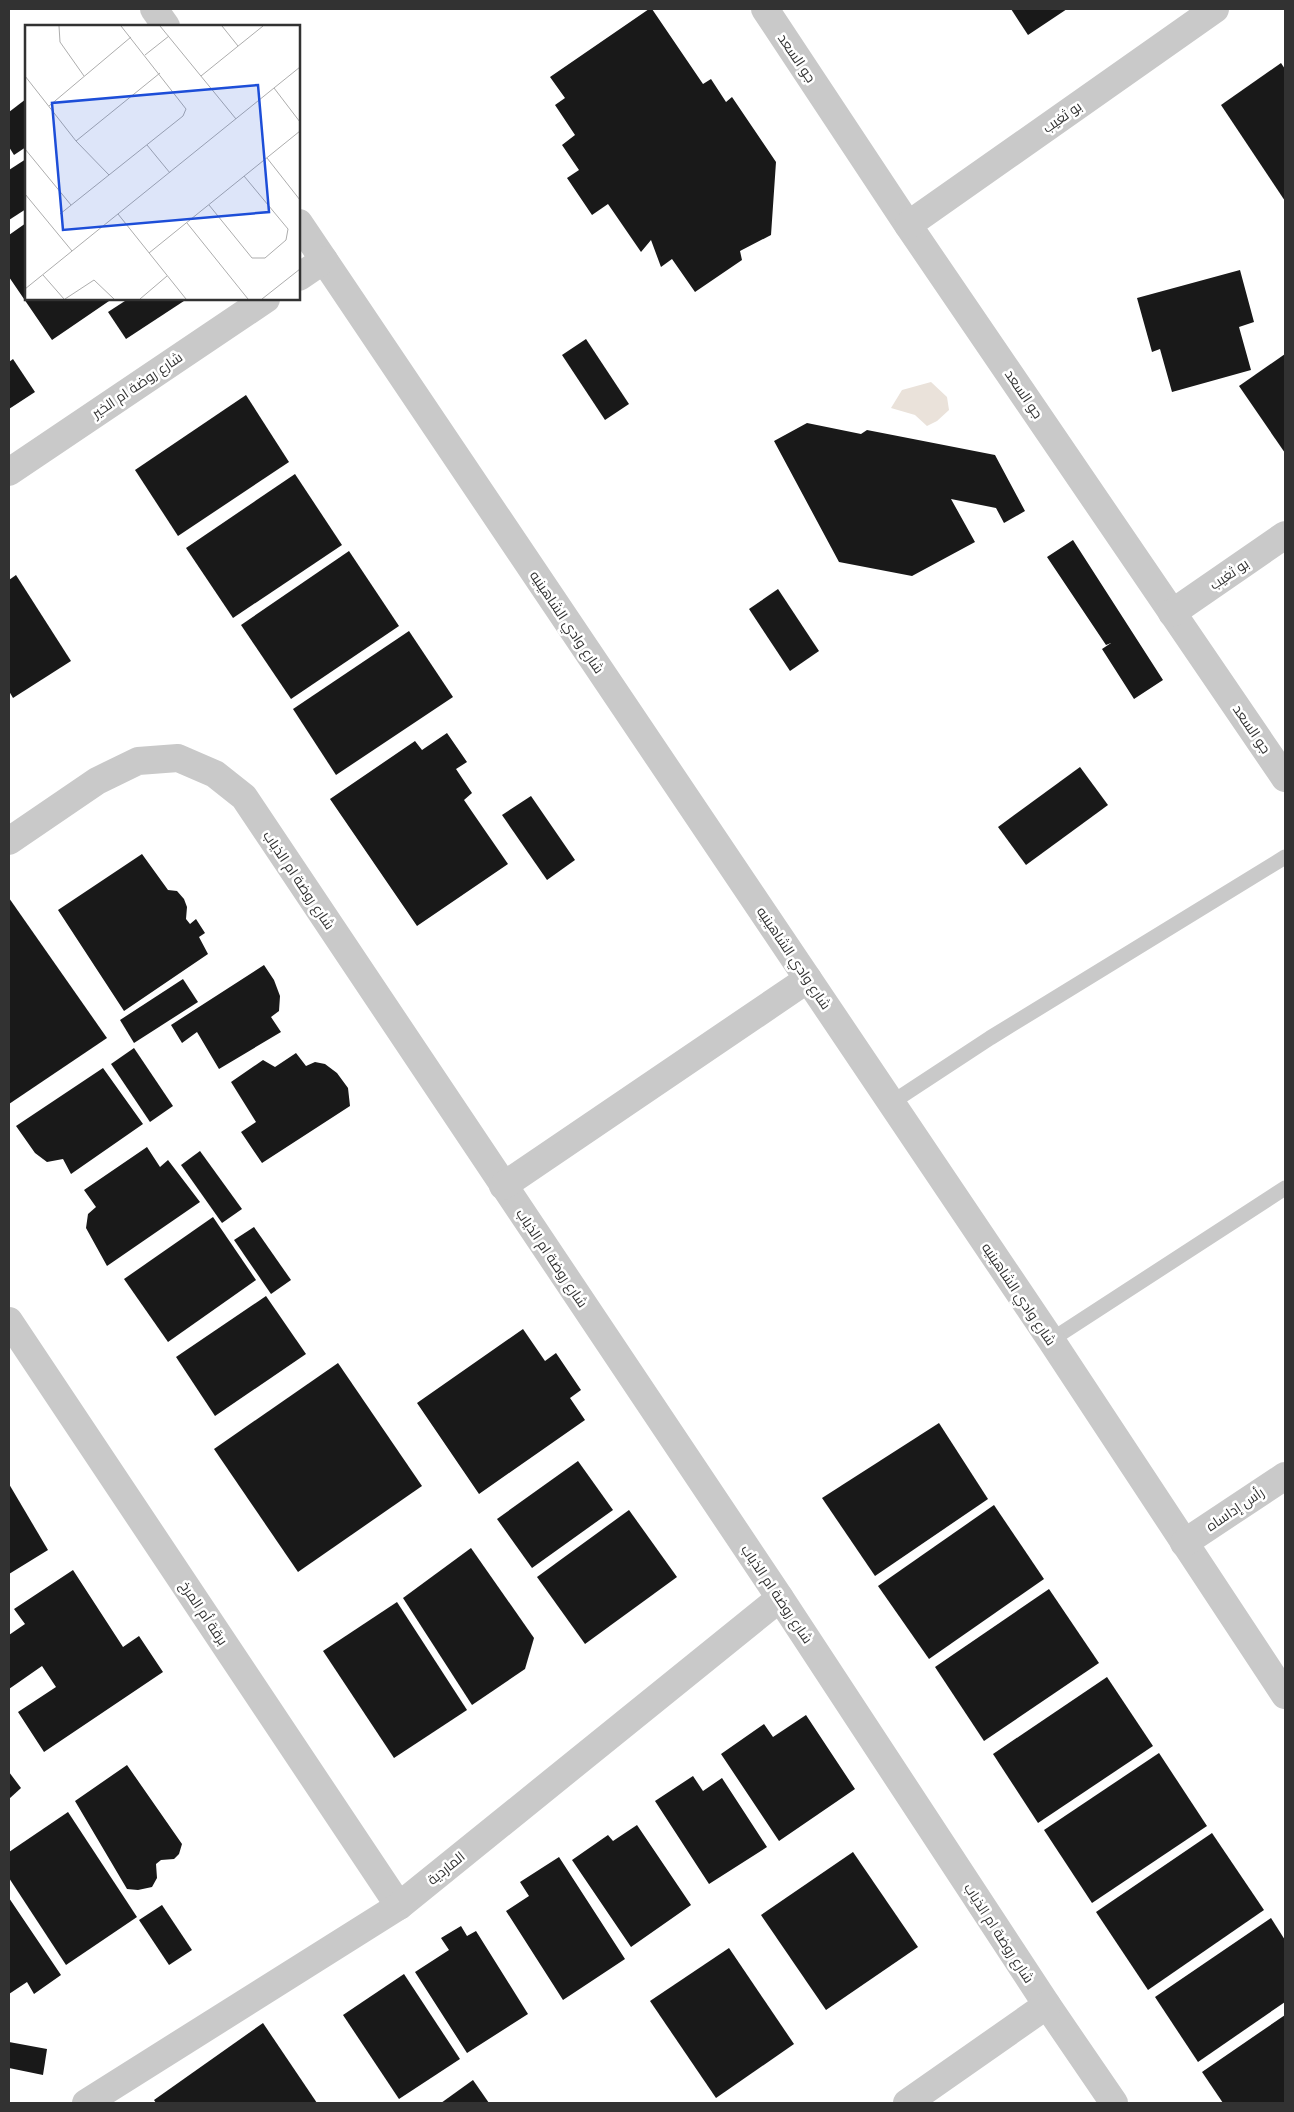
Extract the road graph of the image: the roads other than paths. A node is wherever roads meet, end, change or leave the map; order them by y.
1 (154, 9) edge
2 (765, 9) edge
3 (1215, 9) edge
4 (165, 25) edge
5 (300, 224) edge
6 (908, 225) junction
7 (324, 260) junction
8 (300, 276) edge
9 (265, 300) edge
10 (9, 472) edge
11 (1285, 535) edge
12 (1172, 612) junction
13 (1285, 778) edge
14 (9, 841) edge
15 (1285, 858) edge
16 (808, 979) junction
17 (891, 1103) junction
18 (504, 1186) junction
19 (1285, 1188) edge
20 (9, 1321) edge
21 (1051, 1340) junction
22 (1285, 1476) edge
23 (1184, 1543) junction
24 (780, 1598) junction
25 (1285, 1695) edge
26 (399, 1906) junction
27 (1047, 2005) junction
28 (86, 2103) edge
29 (908, 2103) edge
30 (1114, 2103) edge

1 - 4 street
2 - 6 street, جو السعد
3 - 6 street, بو ثغيب
5 - 7 street, شارع وادي الشاهينيه
6 - 12 street, جو السعد
7 - 8 street
7 - 16 street, شارع وادي الشاهينيه
9 - 10 street, شارع روضة ام الخير
11 - 12 street, بو ثغيب
12 - 13 street, جو السعد
14 - 18 street, شارع روضة ام الذياب
15 - 17 lane
16 - 17 street, شارع وادي الشاهينيه
16 - 18 street
17 - 21 street, شارع وادي الشاهينيه
18 - 24 street, شارع روضة ام الذياب
19 - 21 lane
20 - 26 street, برقة أم المرخ
21 - 23 street, شارع وادي الشاهينيه
22 - 23 street, رأس إداساه
23 - 25 street, شارع وادي الشاهينيه
24 - 26 street, الماردية
24 - 27 street, شارع روضة ام الذياب
26 - 28 street, الماردية
27 - 29 street
27 - 30 street, شارع روضة ام الذياب

